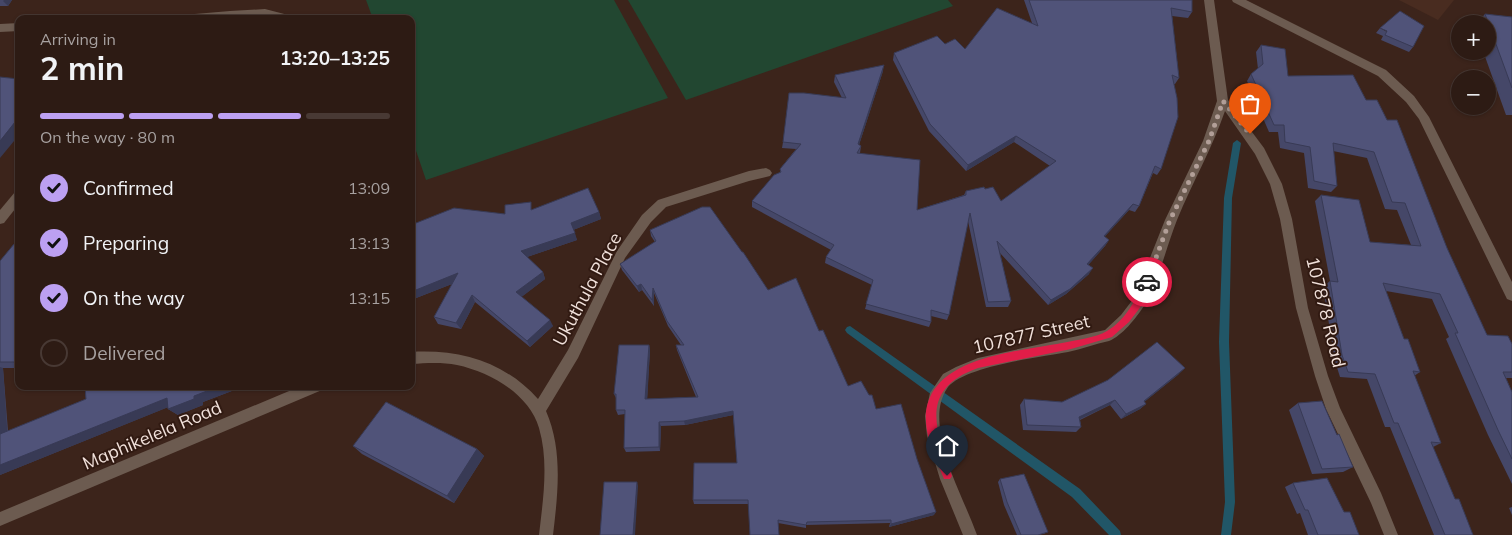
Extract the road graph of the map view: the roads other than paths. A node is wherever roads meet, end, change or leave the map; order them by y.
1 (1209, 0) edge
2 (1237, 0) edge
3 (248, 15) edge
4 (273, 15) edge
5 (15, 27) edge
6 (0, 28) edge
7 (1223, 101) junction
8 (766, 173) dead end
9 (15, 200) edge
10 (0, 219) edge
11 (1512, 295) edge
12 (415, 358) edge
13 (308, 390) edge
14 (539, 410) junction
15 (0, 519) edge
16 (546, 535) edge
17 (970, 535) edge
18 (1390, 535) edge

1 - 7 street, 107877 Street
2 - 11 street
3 - 4 street
5 - 6 street
7 - 17 street, 107877 Street
7 - 18 street, 107878 Road
8 - 14 street, Ukuthula Place
9 - 10 street
12 - 14 street
13 - 15 street, Maphikelela Road
14 - 16 street

